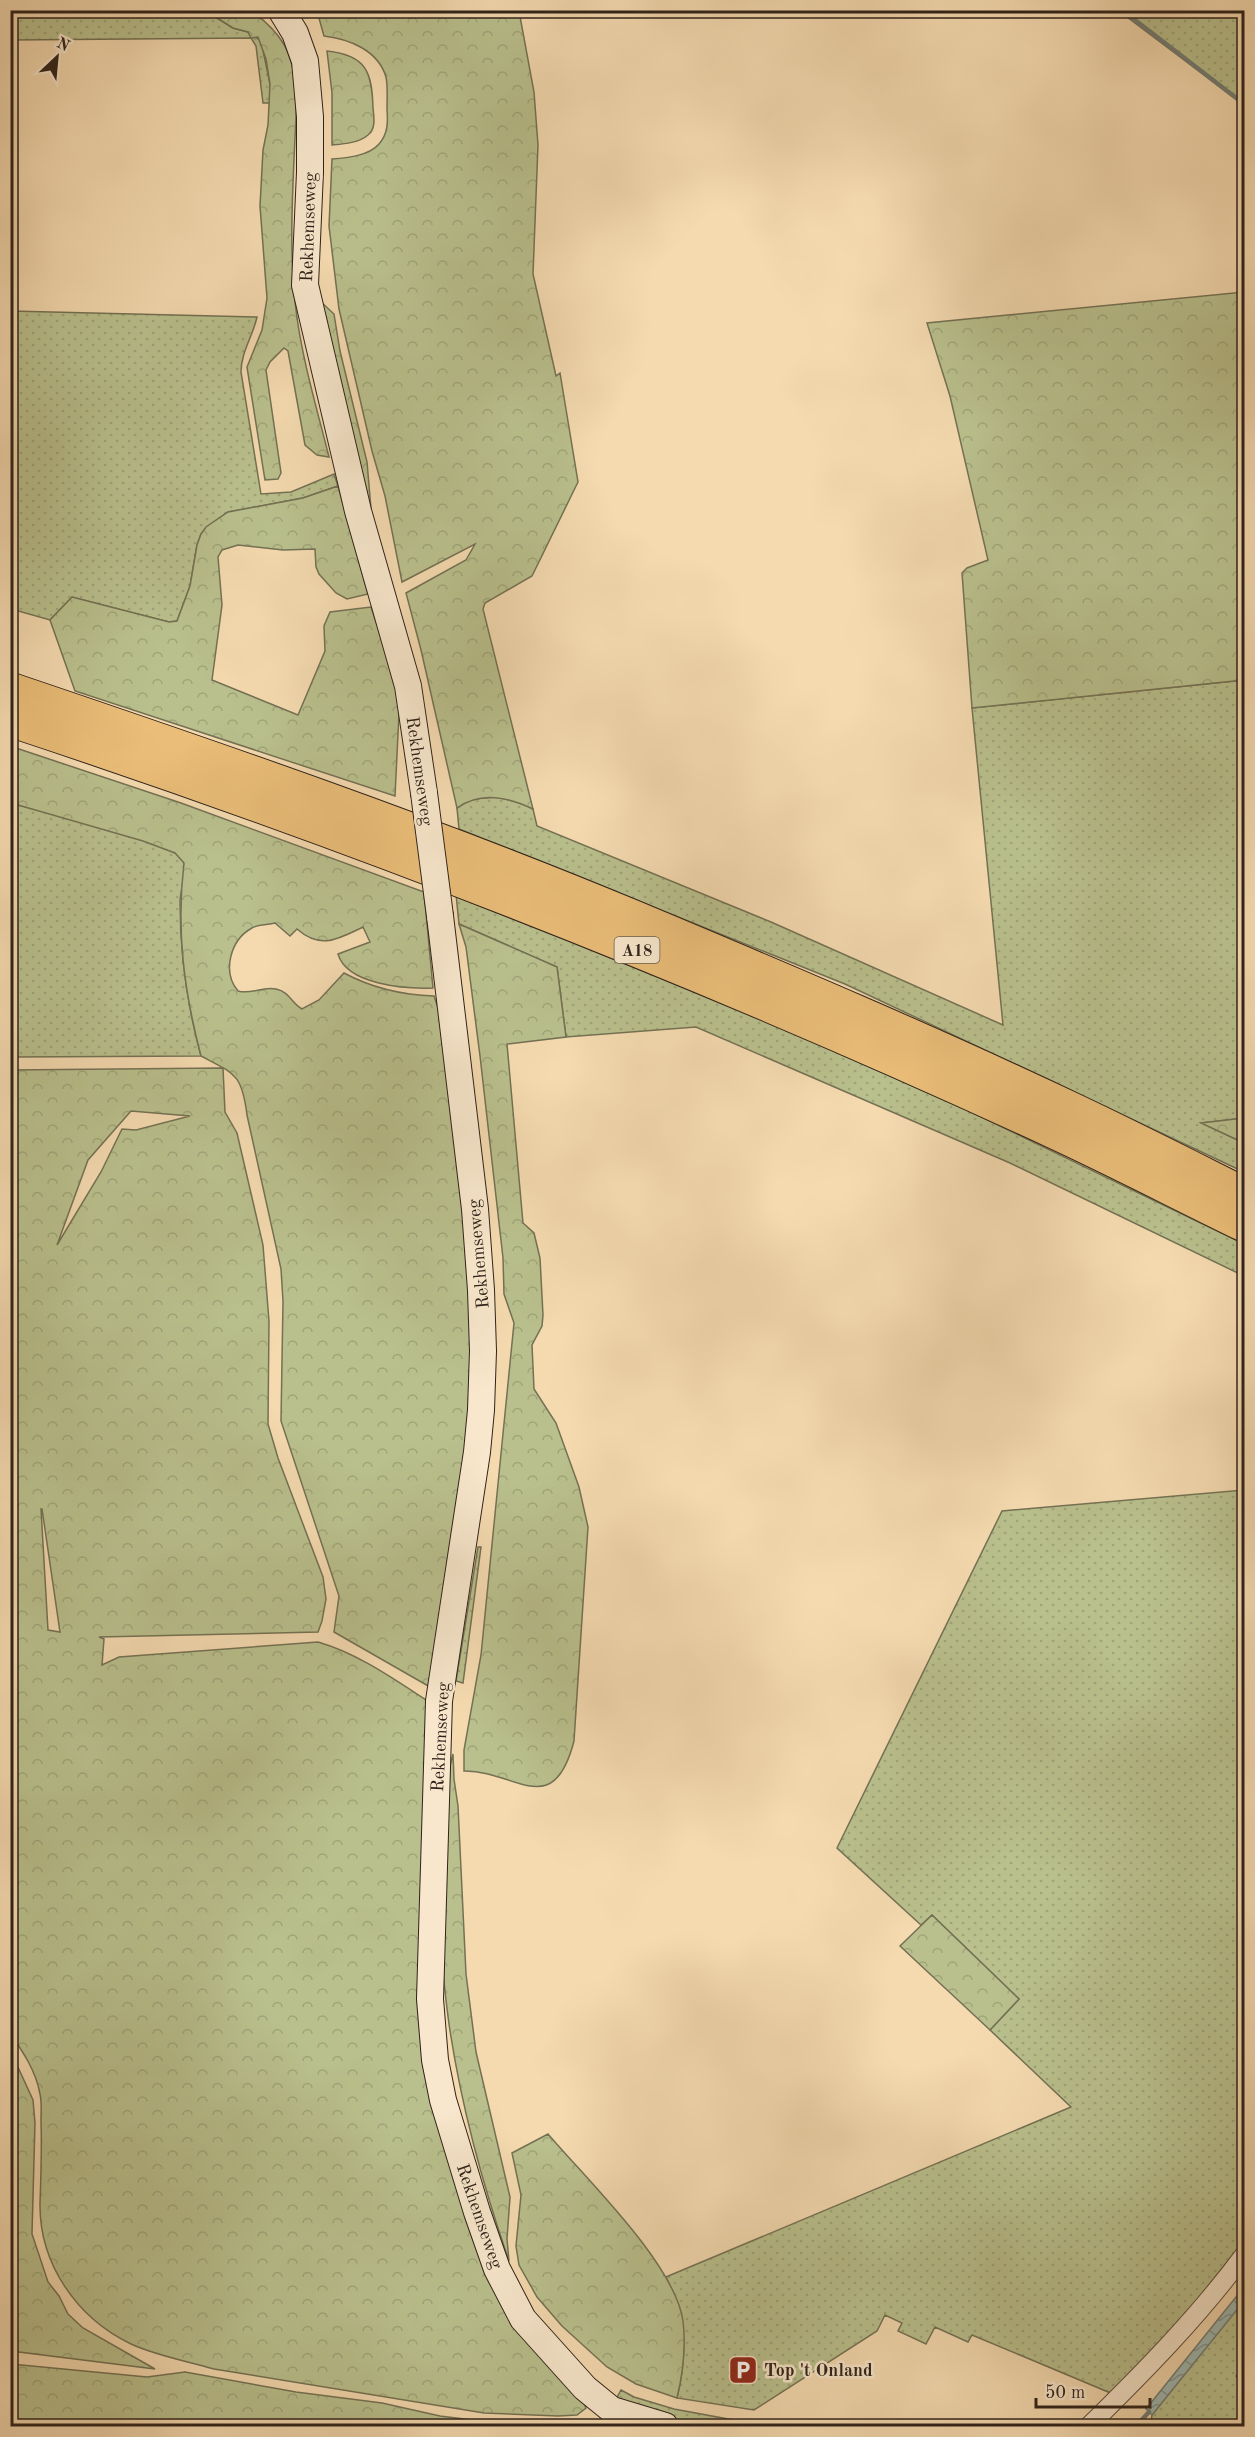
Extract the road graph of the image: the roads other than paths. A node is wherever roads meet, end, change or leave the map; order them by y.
1 (281, 10) edge
2 (10, 689) edge
3 (10, 720) edge
4 (1245, 1194) edge
5 (1245, 1225) edge
6 (1245, 2255) edge
7 (664, 2427) edge
8 (1089, 2427) edge

1 - 7 street, Rekhemseweg, bridge
2 - 4 highway, A18
3 - 5 highway, A18
6 - 8 street

